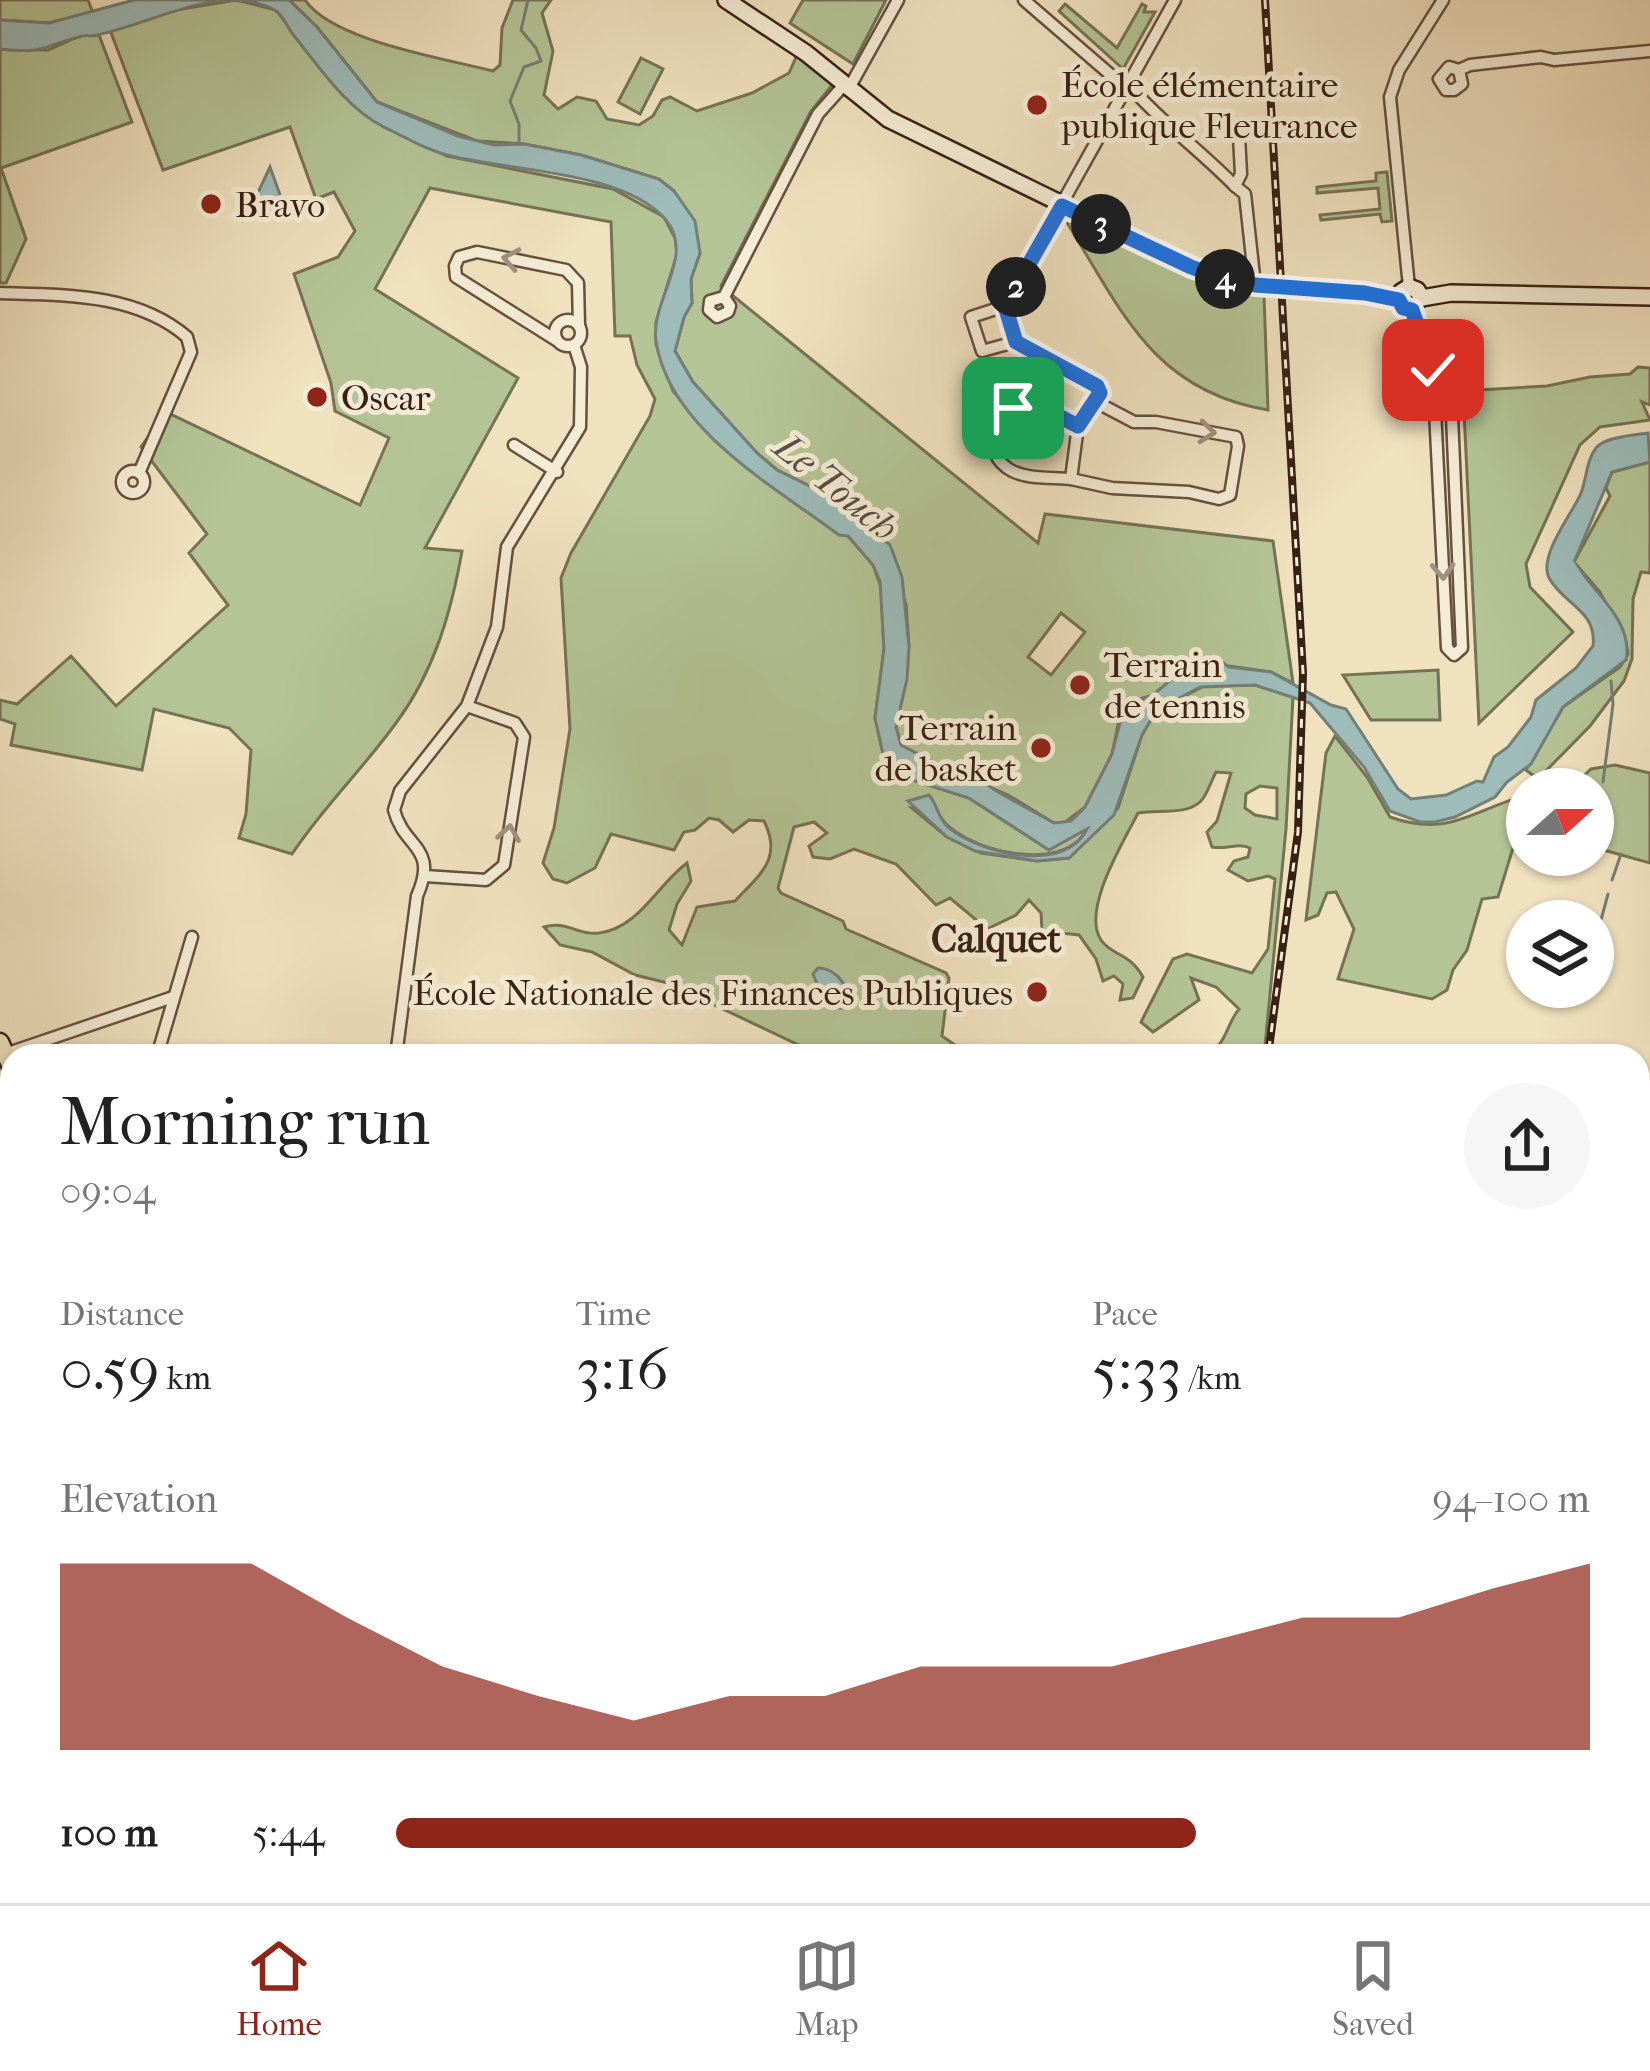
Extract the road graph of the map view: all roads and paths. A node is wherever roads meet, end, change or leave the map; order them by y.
1 (726, 0) edge
2 (898, 0) edge
3 (1024, 0) edge
4 (1174, 0) edge
5 (1443, 0) edge
6 (1650, 51) edge
7 (1459, 70) dead end
8 (1119, 82) dead end
9 (845, 88) junction
10 (1136, 93) dead end
11 (1239, 136) dead end
12 (1235, 185) junction
13 (1062, 206) junction
14 (1255, 285) junction
15 (0, 293) edge
16 (724, 297) dead end
17 (1650, 297) edge
18 (1410, 299) junction
19 (1005, 306) junction
20 (579, 326) junction
21 (556, 340) junction
22 (1016, 342) junction
23 (574, 345) junction
24 (1433, 370) junction
25 (1096, 402) junction
26 (1078, 426) junction
27 (514, 445) dead end
28 (556, 472) junction
29 (139, 473) dead end
30 (1071, 479) junction
31 (1439, 501) junction
32 (1456, 501) junction
33 (467, 706) junction
34 (425, 877) junction
35 (192, 937) dead end
36 (173, 997) junction
37 (38, 1044) edge
38 (161, 1044) edge
39 (398, 1044) edge

1 - 9 street
2 - 9 street
3 - 8 street
4 - 13 street
5 - 18 street
6 - 7 street
9 - 13 street
9 - 16 street
10 - 12 street
11 - 12 street
12 - 14 street
13 - 14 street
13 - 19 street
14 - 18 street
15 - 29 street
17 - 18 street
18 - 24 street
19 - 22 street
19 - 22 street
20 - 21 street
20 -> 21 street
20 - 23 street
21 - 23 street
22 - 25 street
23 - 28 street
24 - 31 street
24 - 32 street
25 - 26 street
25 -> 30 street
26 - 30 street
26 - 30 street
27 - 28 street
28 - 33 street
31 - 32 street
31 -> 32 street
33 - 34 street
34 -> 33 street
34 - 39 street
35 - 36 street
36 - 37 street
36 - 38 street

